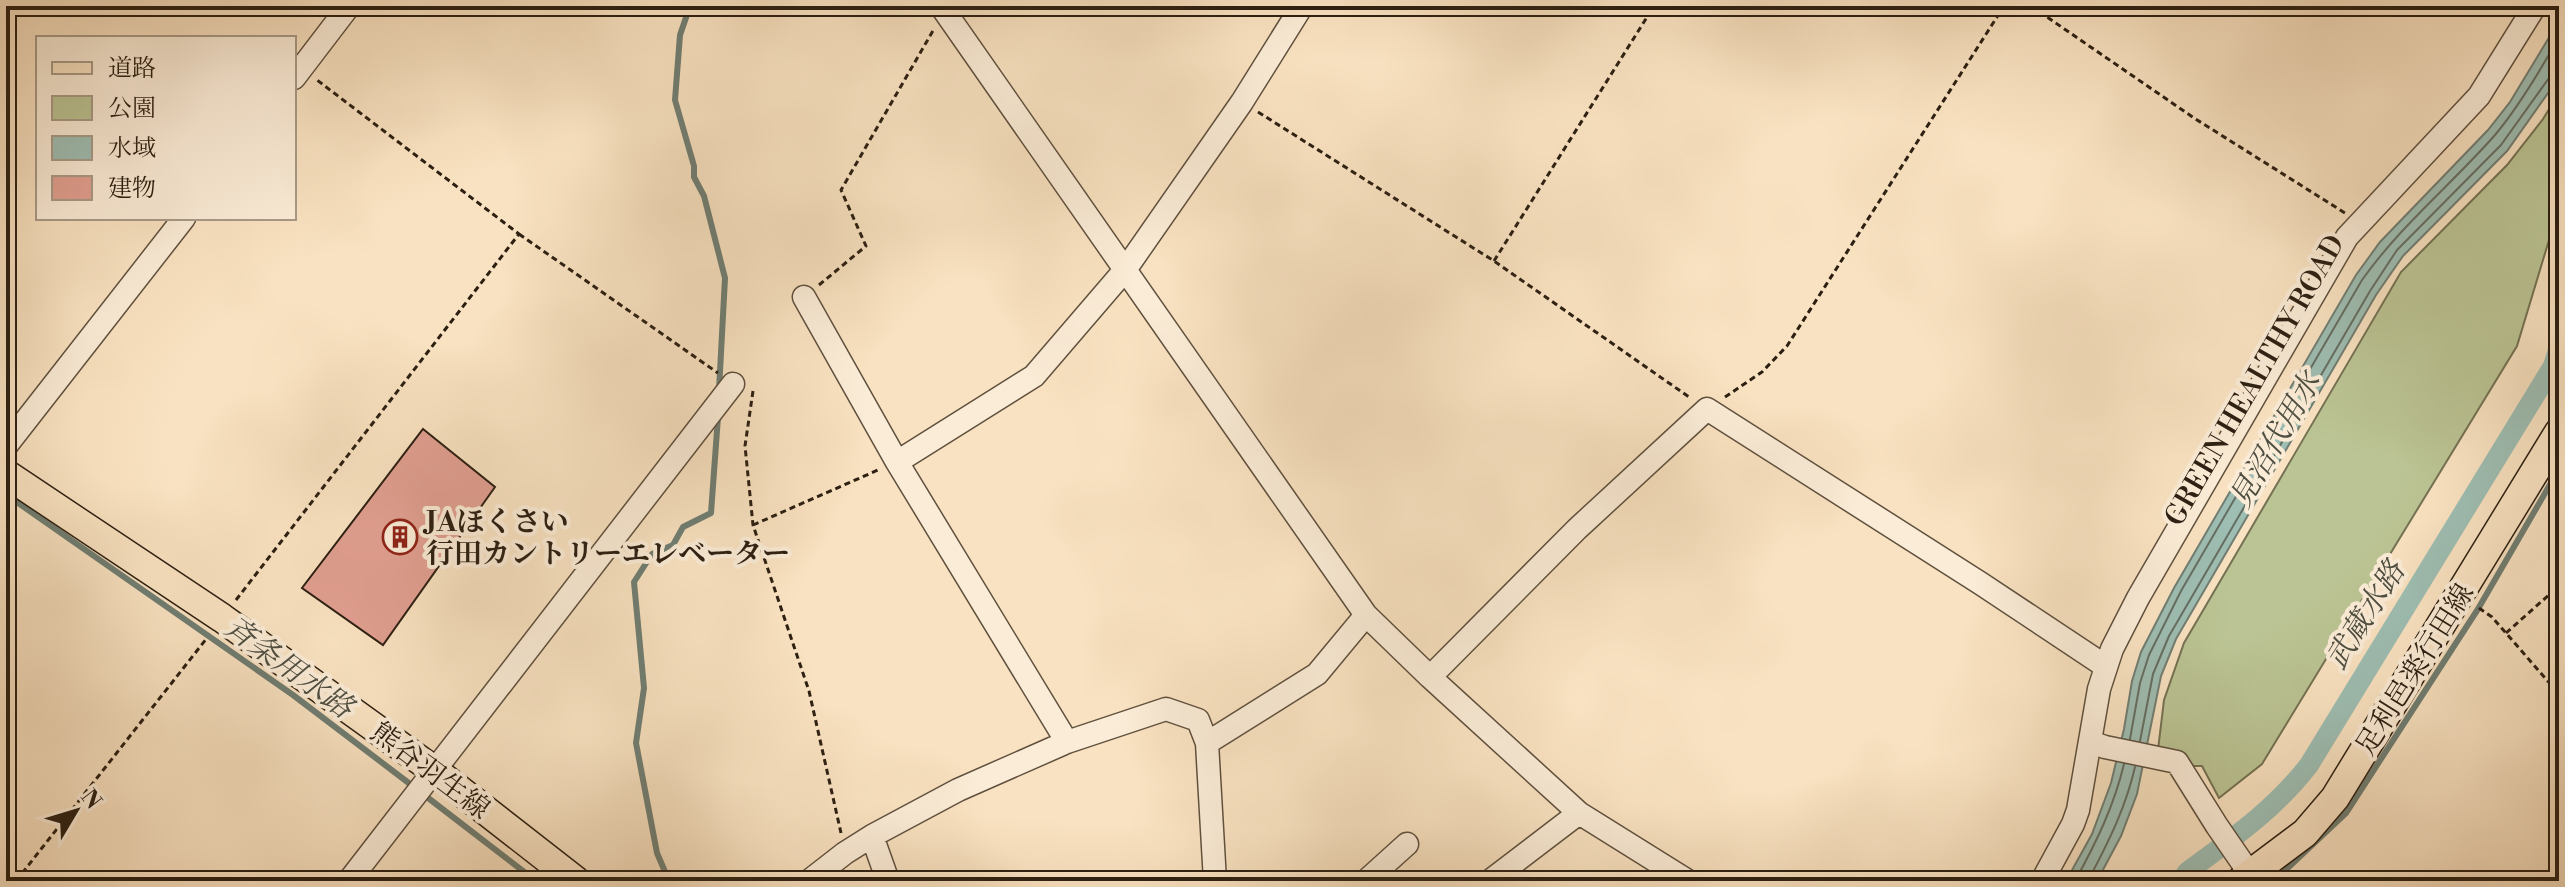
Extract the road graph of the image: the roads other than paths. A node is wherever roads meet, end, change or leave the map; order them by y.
1 (349, 6) edge
2 (1302, 6) edge
3 (2535, 6) edge
4 (943, 9) edge
5 (298, 73) edge
6 (182, 220) edge
7 (1125, 270) junction
8 (804, 297) road end
9 (723, 396) road end
10 (2559, 432) edge
11 (6, 446) edge
12 (897, 462) junction
13 (6, 474) edge
14 (1366, 615) junction
15 (2105, 666) junction
16 (1430, 677) junction
17 (1067, 742) junction
18 (2090, 742) junction
19 (1207, 743) junction
20 (432, 774) junction
21 (1579, 813) junction
22 (872, 836) junction
23 (1407, 844) dead end
24 (2243, 871) edge
25 (349, 881) edge
26 (576, 881) edge
27 (809, 881) edge
28 (888, 881) edge
29 (1215, 881) edge
30 (1366, 881) edge
31 (1490, 881) edge
32 (1688, 881) edge
33 (2042, 881) edge

1 - 5 street
2 - 7 street
3 - 15 street
4 - 7 street
6 - 11 street
7 - 12 street
7 - 14 street
8 - 12 street
9 - 20 street
10 - 24 main road, 足利邑楽行田線
12 - 17 street
13 - 20 main road, 熊谷羽生線
14 - 16 street
14 - 19 street
15 - 16 street
15 - 18 street
16 - 21 street
17 - 19 street
17 - 22 street
18 - 24 street
18 - 33 street
19 - 29 street
20 - 25 street
20 - 26 main road, 熊谷羽生線
21 - 31 street
21 - 32 street
22 - 27 street
22 - 28 street
23 - 30 street

